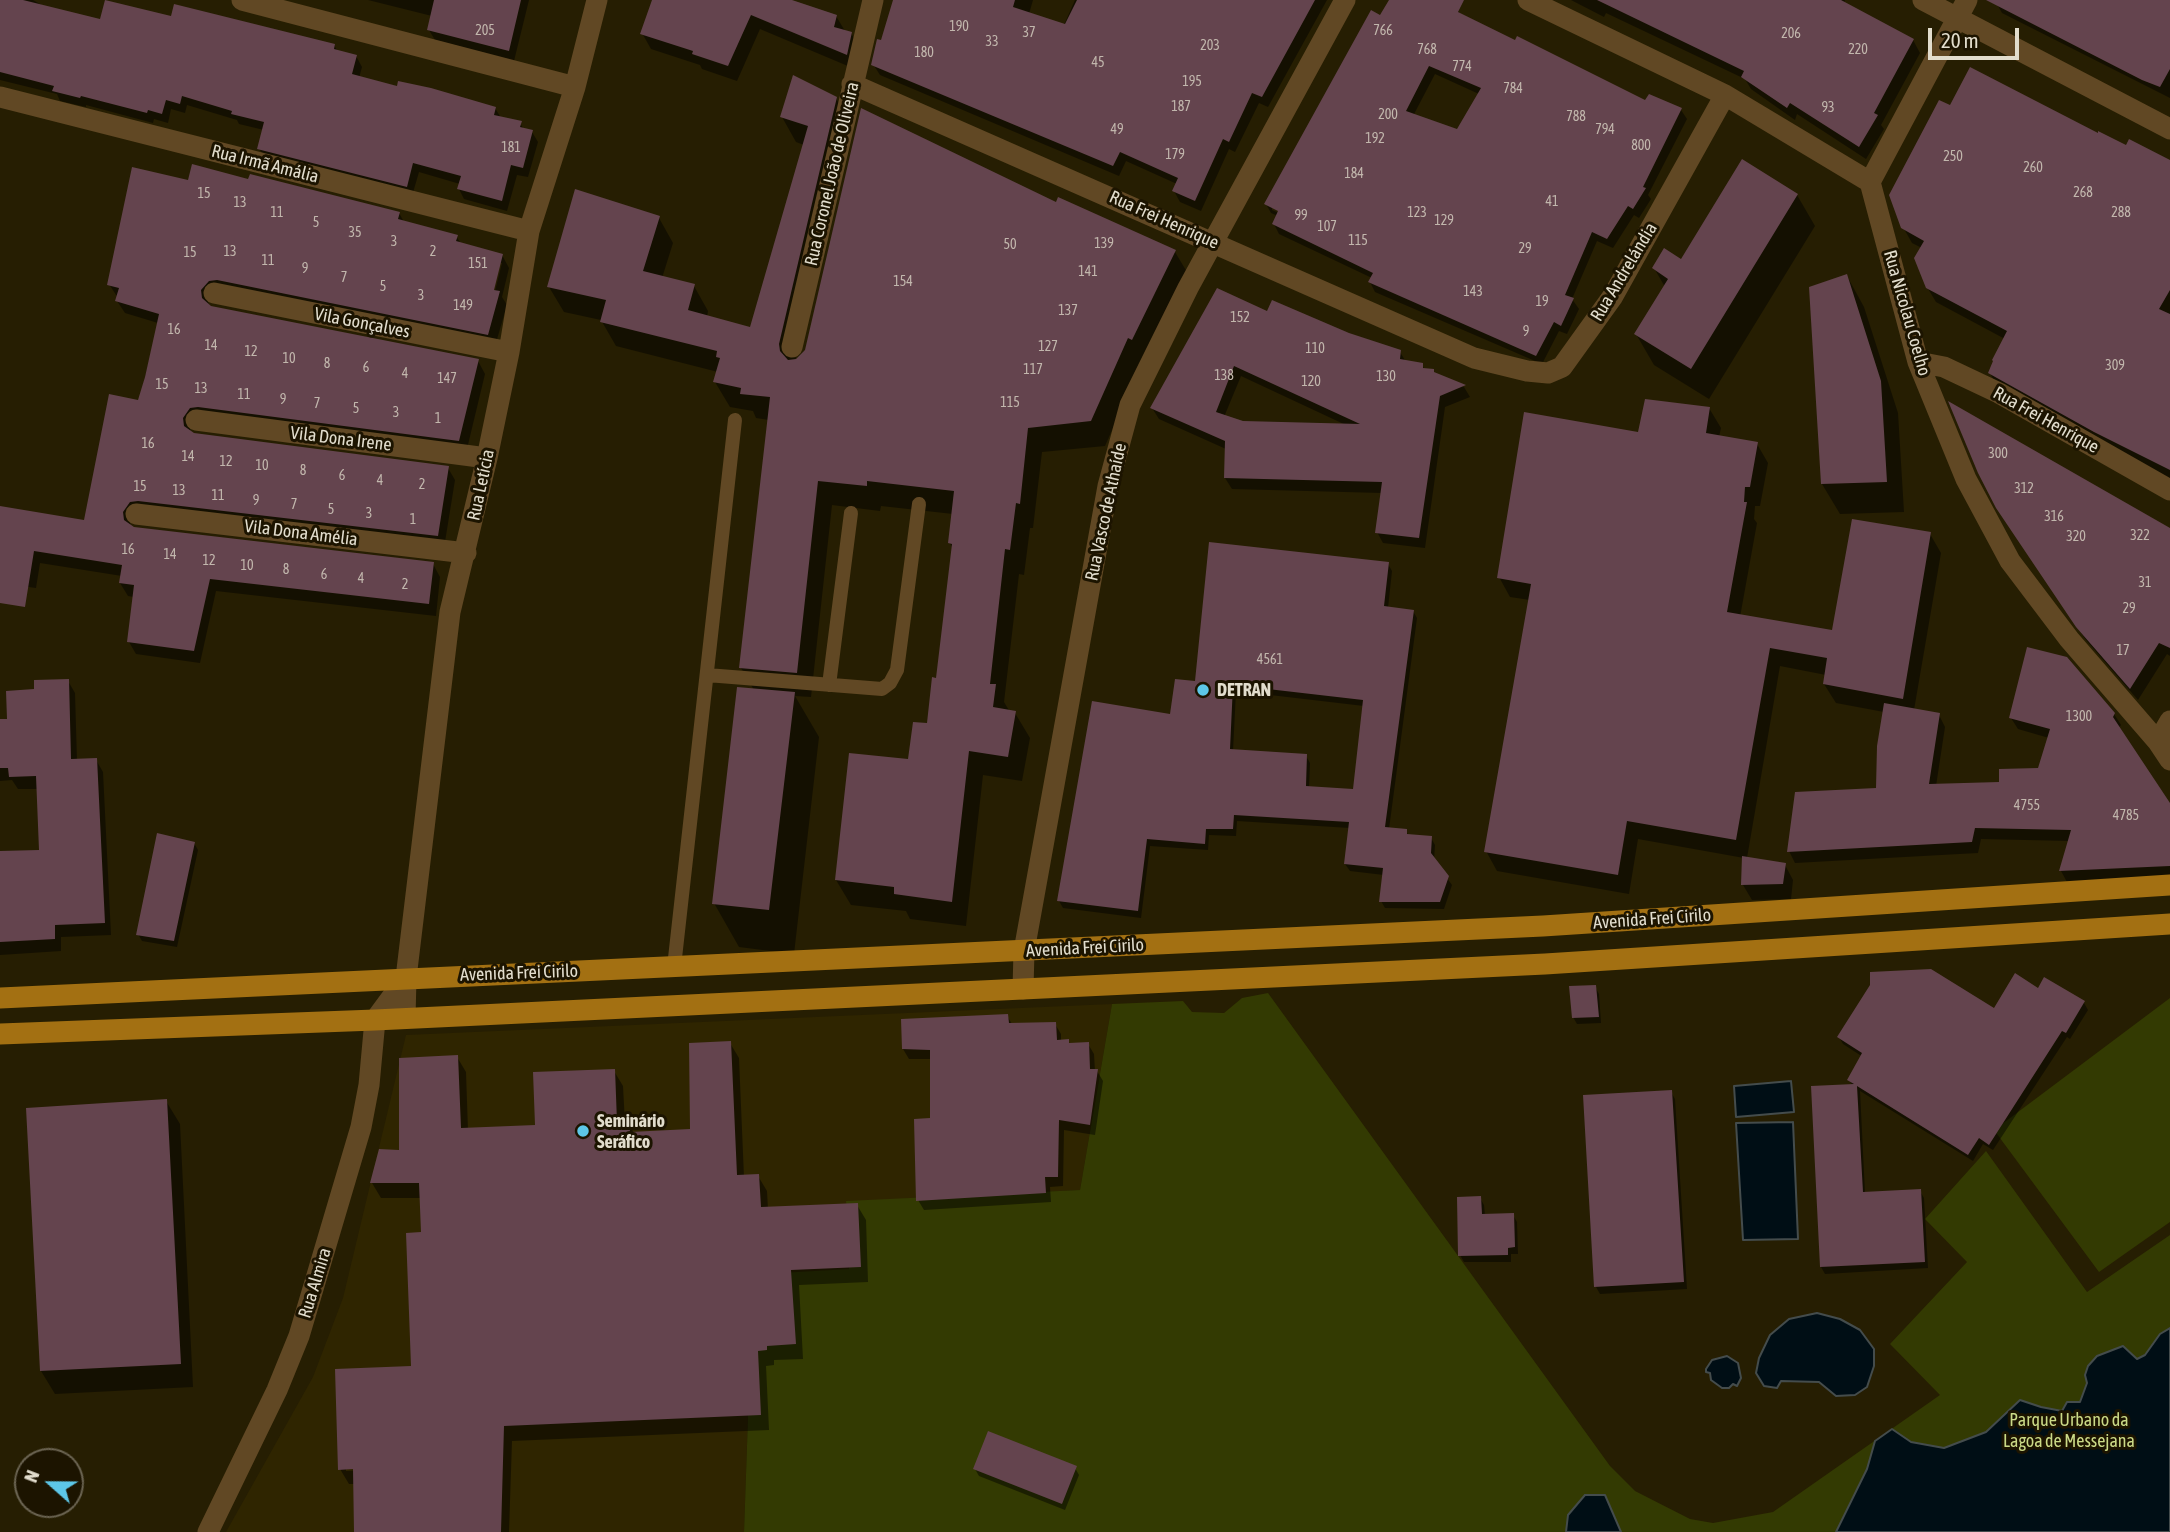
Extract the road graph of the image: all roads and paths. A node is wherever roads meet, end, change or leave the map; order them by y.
1 (242, 0) edge
2 (597, 0) edge
3 (873, 0) edge
4 (1345, 0) edge
5 (1528, 0) edge
6 (1923, 0) edge
7 (1962, 9) edge
8 (852, 85) junction
9 (575, 87) junction
10 (1725, 95) junction
11 (0, 97) edge
12 (2170, 130) edge
13 (1870, 182) junction
14 (529, 231) junction
15 (1214, 242) junction
16 (214, 293) dead end
17 (792, 347) dead end
18 (509, 352) junction
19 (1474, 358) joint
20 (1918, 362) junction
21 (734, 419) dead end
22 (196, 420) dead end
23 (487, 458) junction
24 (2170, 490) edge
25 (919, 504) dead end
26 (851, 513) dead end
27 (136, 514) dead end
28 (466, 553) junction
29 (706, 675) junction
30 (829, 685) junction
31 (2170, 721) edge
32 (2164, 751) edge
33 (2170, 885) edge
34 (2170, 924) edge
35 (1024, 951) junction
36 (674, 967) junction
37 (406, 978) junction
38 (1023, 989) junction
39 (0, 998) edge
40 (405, 1018) junction
41 (375, 1020) junction
42 (0, 1034) edge
43 (208, 1532) edge

1 - 9 street
2 - 9 street, Rua Letícia
3 - 8 street, Rua Coronel João de Oliveira
4 - 15 street, Rua Vasco de Athaíde
5 - 10 street
6 - 7 street
7 - 12 street
7 - 13 street
8 - 15 street, Rua Frei Henrique
8 - 17 street, Rua Coronel João de Oliveira
9 - 14 street, Rua Letícia
10 - 13 street
10 - 19 street, Rua Andrelándia
11 - 14 street, Rua Irmã Amália
13 - 20 street, Rua Nicolau Coelho
14 - 18 street, Rua Letícia
15 - 19 street, Rua Frei Henrique
15 - 35 street, Rua Vasco de Athaíde
16 - 18 street, Vila Gonçalves
18 - 23 street, Rua Letícia
20 - 24 street, Rua Frei Henrique
20 - 32 street, Rua Nicolau Coelho
21 - 29 lane
22 - 23 street, Vila Dona Irene
23 - 28 street, Rua Letícia
25 - 30 lane
26 - 30 lane
27 - 28 street, Vila Dona Amélia
28 - 37 street, Rua Letícia
29 - 30 lane
29 - 36 lane
31 - 32 street
33 - 35 main road, Avenida Frei Cirilo
34 - 38 main road
35 - 36 main road, Avenida Frei Cirilo
35 - 38 street, Rua Vasco de Athaíde
36 - 37 main road, Avenida Frei Cirilo
37 - 39 main road, Avenida Frei Cirilo
37 - 40 street, Rua Letícia
37 - 41 street
38 - 40 main road
40 - 41 main road
41 - 42 main road
41 - 43 street, Rua Almira

